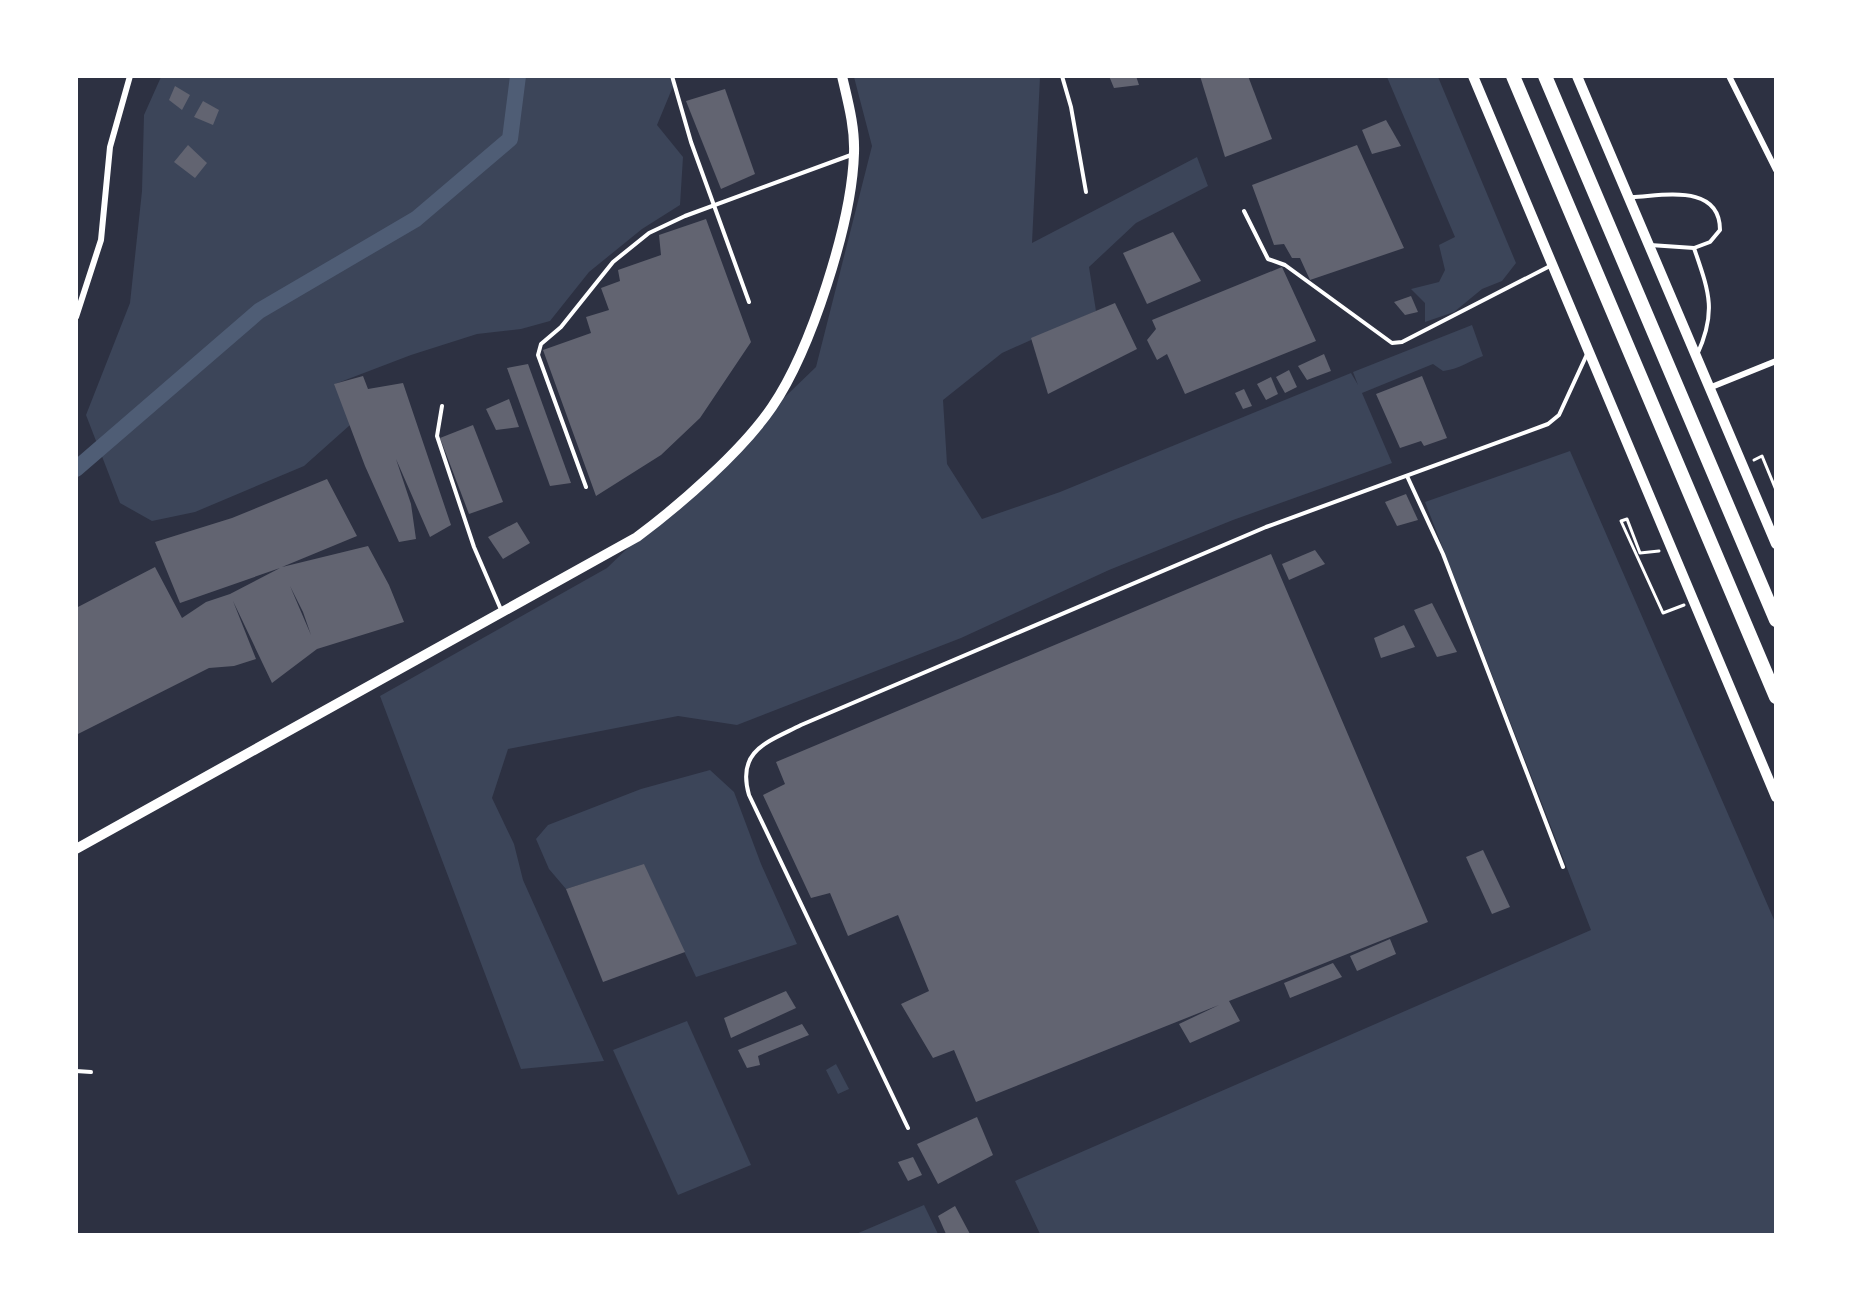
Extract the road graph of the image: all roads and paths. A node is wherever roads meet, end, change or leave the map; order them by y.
1 (130, 76) edge
2 (672, 76) edge
3 (842, 76) edge
4 (1062, 76) edge
5 (1473, 76) edge
6 (1513, 76) edge
7 (1545, 76) edge
8 (1577, 76) edge
9 (1729, 76) edge
10 (854, 154) junction
11 (1776, 170) edge
12 (1086, 192) dead end
13 (1629, 198) junction
14 (714, 205) junction
15 (1244, 211) dead end
16 (1650, 245) junction
17 (1694, 248) junction
18 (1552, 266) junction
19 (749, 302) dead end
20 (76, 317) edge
21 (1588, 351) junction
22 (1696, 359) junction
23 (1776, 362) edge
24 (1708, 388) junction
25 (442, 406) dead end
26 (1407, 476) junction
27 (586, 488) dead end
28 (1776, 544) edge
29 (1640, 563) dead end
30 (1693, 601) junction
31 (502, 612) junction
32 (1776, 620) edge
33 (1776, 697) edge
34 (1776, 797) edge
35 (76, 849) edge
36 (1563, 867) dead end
37 (76, 1071) edge
38 (91, 1072) dead end
39 (908, 1128) dead end

1 - 20 street
2 - 14 lane
3 - 10 main road
4 - 12 lane
5 - 18 main road
6 - 33 highway
7 - 32 highway
8 - 13 main road
9 - 11 street
10 - 14 lane
10 - 31 main road
13 - 16 main road
13 - 17 lane
14 - 19 lane
14 - 27 lane
15 - 18 lane
16 - 17 lane
16 - 22 main road
17 - 22 lane
18 - 21 main road
21 - 26 lane
21 - 30 main road
22 - 24 main road
23 - 24 street
24 - 28 main road
25 - 31 lane
26 - 36 lane
26 - 39 lane
29 - 30 path
30 - 34 main road
31 - 35 main road
37 - 38 lane

